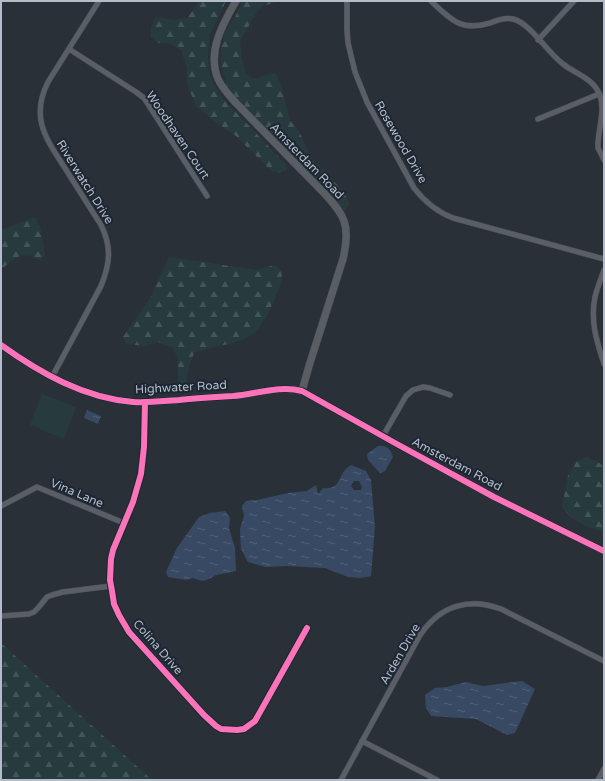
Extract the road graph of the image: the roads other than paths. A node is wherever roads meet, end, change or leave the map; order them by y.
1 (99, 1) edge
2 (236, 1) edge
3 (347, 1) edge
4 (431, 1) edge
5 (574, 1) edge
6 (538, 40) junction
7 (69, 49) junction
8 (599, 94) junction
9 (538, 119) dead end
10 (604, 160) edge
11 (207, 196) dead end
12 (604, 259) edge
13 (604, 270) edge
14 (1, 345) edge
15 (604, 364) edge
16 (52, 377) junction
17 (302, 390) junction
18 (450, 395) dead end
19 (145, 402) junction
20 (383, 436) junction
21 (1, 506) edge
22 (124, 524) junction
23 (604, 551) edge
24 (111, 586) junction
25 (1, 616) edge
26 (307, 628) dead end
27 (604, 661) edge
28 (362, 740) junction
29 (604, 769) edge
30 (340, 780) edge
31 (437, 780) edge
32 (598, 780) edge

1 - 7 street, Riverwatch Drive
2 - 17 street, Amsterdam Road
3 - 12 street, Rosewood Drive
4 - 6 street
5 - 6 street
6 - 8 street
7 - 11 street, Woodhaven Court
7 - 16 street, Riverwatch Drive
8 - 9 street
8 - 10 street
13 - 15 street
14 - 16 street, Highwater Road
16 - 19 street, Highwater Road
17 - 19 street, Highwater Road
17 - 20 street, Amsterdam Road
18 - 20 street
19 - 22 street, Colina Drive
20 - 23 street, Amsterdam Road
21 - 22 street, Vina Lane
22 - 24 street, Colina Drive
24 - 25 street
24 - 26 street, Colina Drive
27 - 28 street, Arden Drive
28 - 30 street, Arden Drive
28 - 31 street
29 - 32 street

